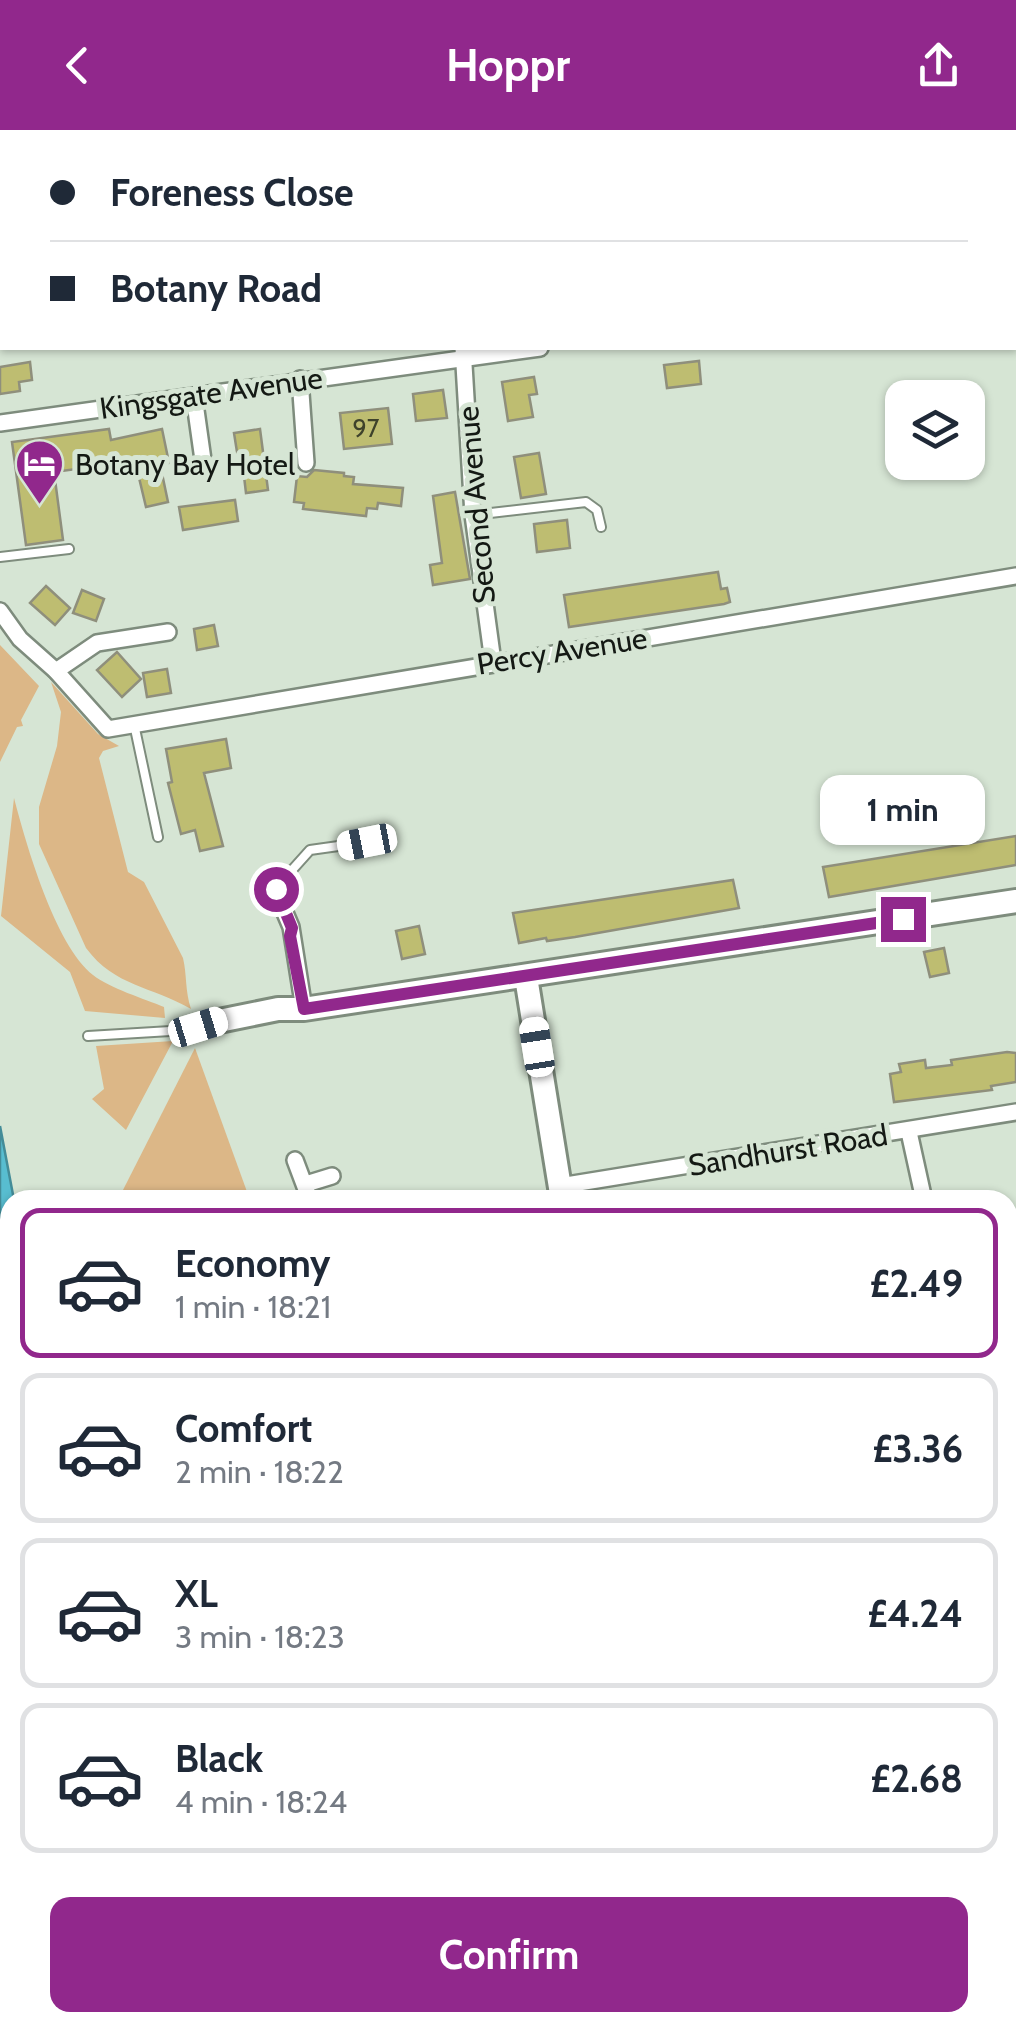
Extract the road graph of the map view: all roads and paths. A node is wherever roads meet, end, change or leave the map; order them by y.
1 (509, 350) edge
2 (463, 353) edge
3 (300, 379) junction
4 (194, 396) junction
5 (0, 424) edge
6 (306, 462) dead end
7 (204, 471) dead end
8 (473, 516) junction
9 (601, 526) dead end
10 (68, 549) dead end
11 (0, 558) edge
12 (1016, 576) edge
13 (0, 611) edge
14 (168, 632) dead end
15 (492, 662) junction
16 (56, 671) junction
17 (134, 724) junction
18 (158, 836) dead end
19 (367, 842) dead end
20 (276, 889) joint
21 (1016, 901) edge
22 (526, 977) junction
23 (304, 1009) junction
24 (219, 1021) joint
25 (88, 1036) dead end
26 (1016, 1112) edge
27 (909, 1132) junction
28 (296, 1160) dead end
29 (332, 1176) dead end
30 (307, 1190) edge
31 (311, 1190) edge
32 (560, 1190) edge
33 (577, 1190) edge
34 (922, 1190) edge

1 - 2 street, Kingsgate Avenue
2 - 3 street, Kingsgate Avenue
2 - 8 street, Second Avenue
3 - 4 street, Kingsgate Avenue
3 - 6 street
4 - 5 street, Kingsgate Avenue
4 - 7 street
8 - 9 lane
8 - 15 street, Second Avenue
10 - 11 lane
12 - 15 street, Percy Avenue
13 - 16 street
14 - 16 street
15 - 17 street, Percy Avenue
16 - 17 street, Percy Avenue
17 - 18 lane
19 - 20 lane
20 - 23 street
21 - 22 street
22 - 23 street
22 - 32 street
23 - 24 street
24 - 25 lane
26 - 27 street, Sandhurst Road
27 - 33 street, Sandhurst Road
27 - 34 street
28 - 30 street
29 - 31 street

